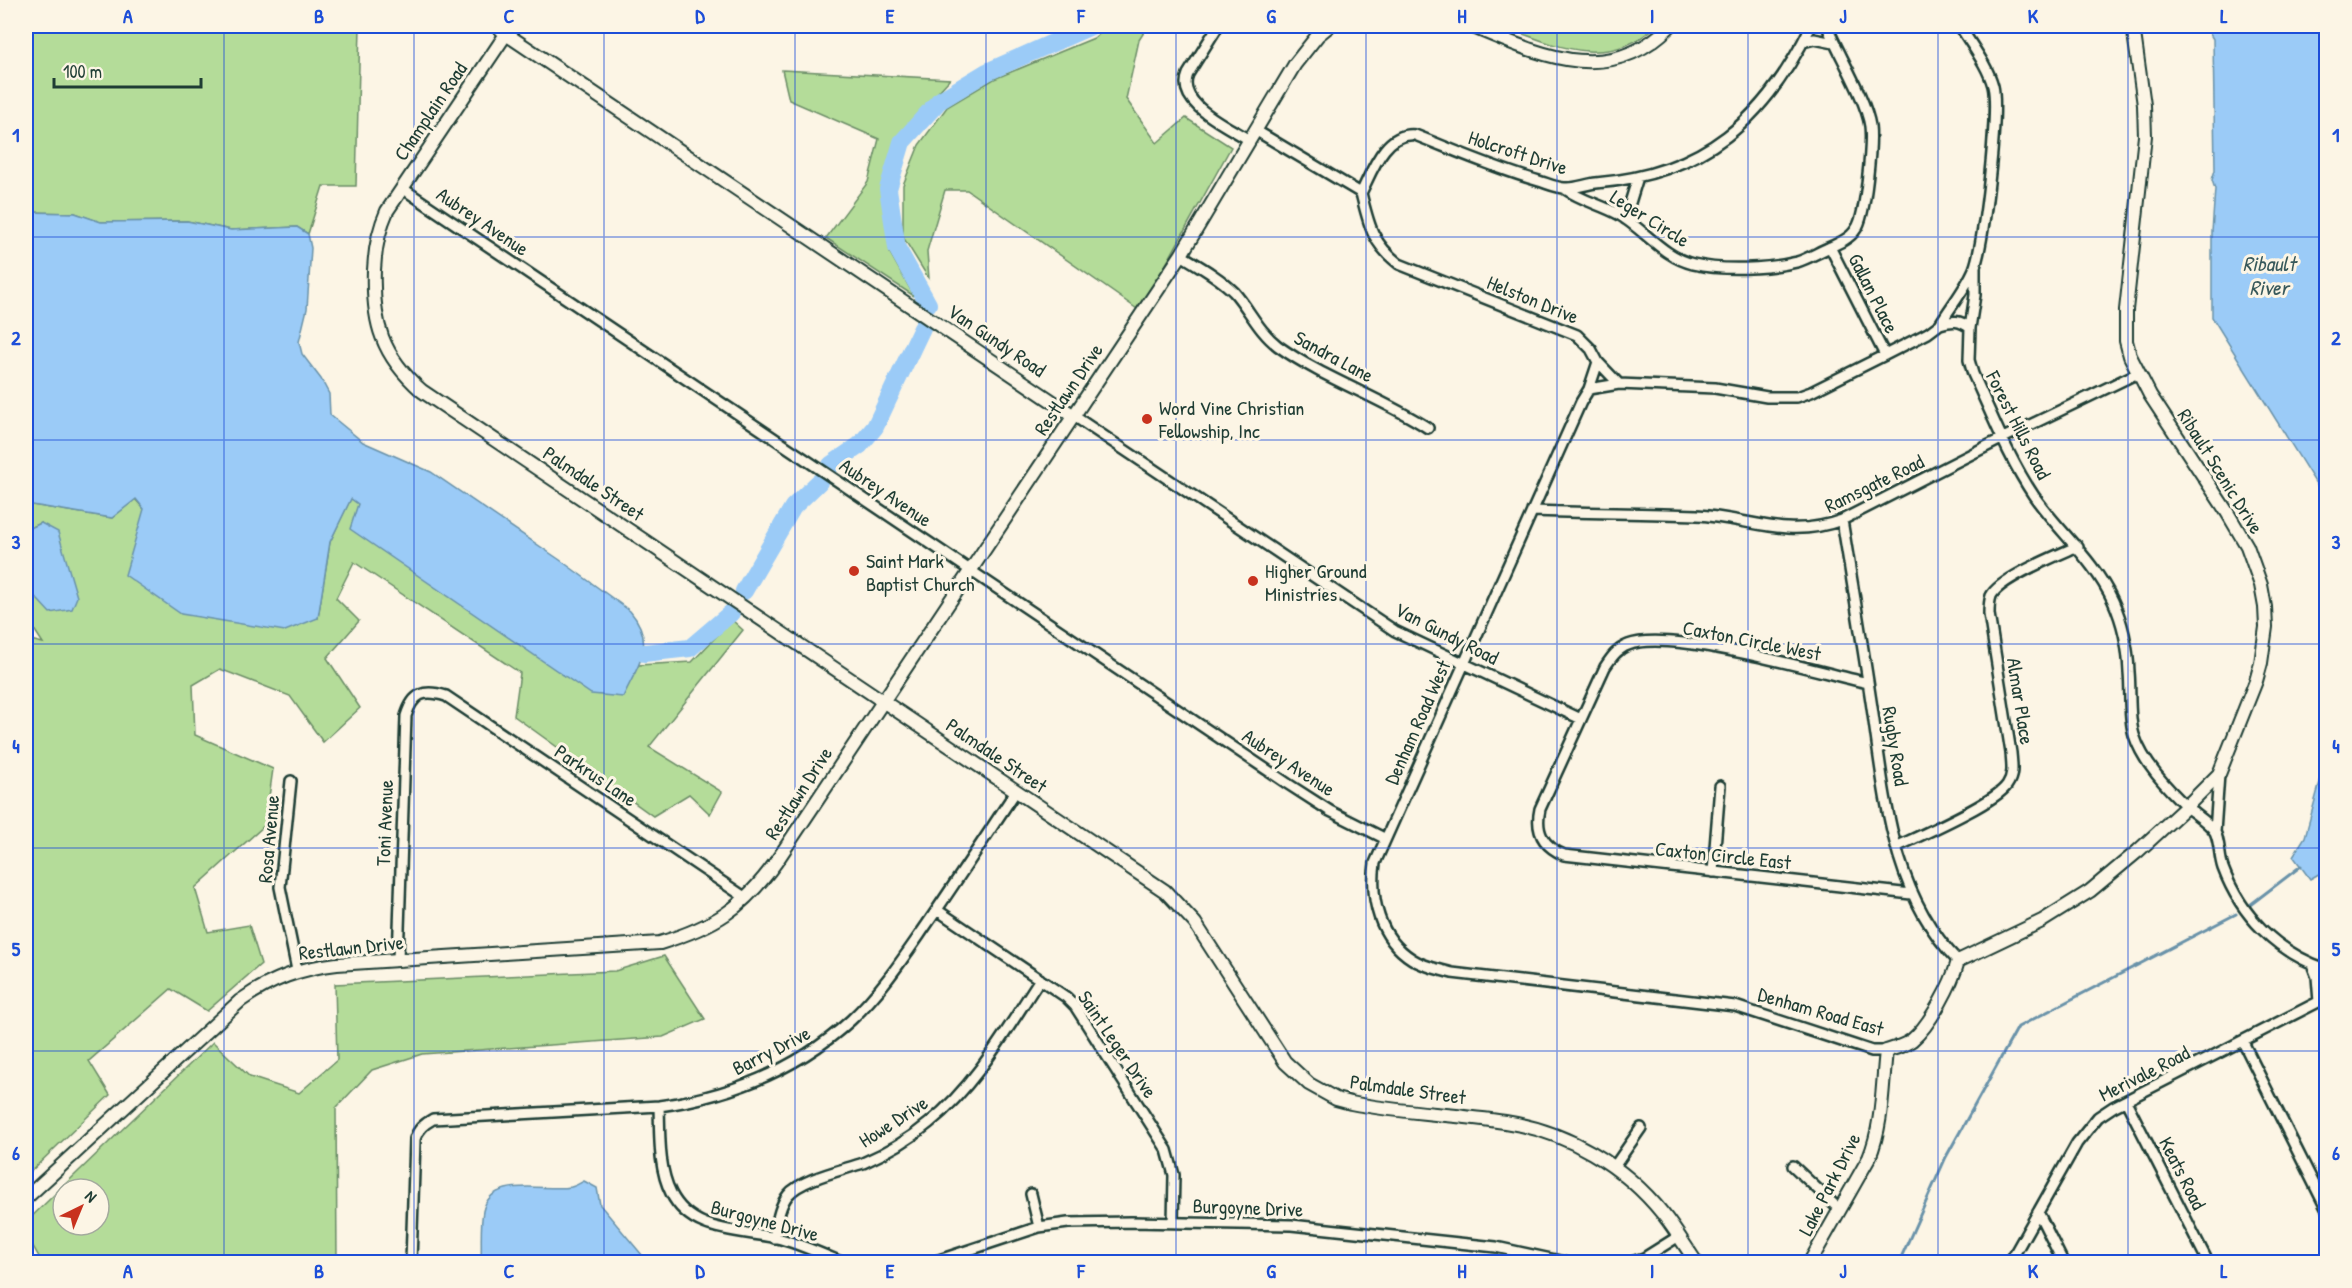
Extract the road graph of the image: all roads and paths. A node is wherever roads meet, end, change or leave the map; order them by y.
1 (1218, 26) edge
2 (1329, 26) edge
3 (1471, 26) edge
4 (1670, 26) edge
5 (1810, 26) edge
6 (1827, 26) edge
7 (1960, 26) edge
8 (2133, 26) edge
9 (505, 28) edge
10 (1803, 42) junction
11 (1834, 43) junction
12 (1252, 135) junction
13 (1638, 177) junction
14 (402, 188) junction
15 (1565, 189) junction
16 (1361, 193) junction
17 (1625, 219) junction
18 (1830, 247) junction
19 (1181, 255) junction
20 (1975, 267) junction
21 (1940, 324) junction
22 (1970, 328) junction
23 (1885, 355) junction
24 (1598, 362) junction
25 (2138, 373) junction
26 (1619, 384) junction
27 (1589, 389) junction
28 (1074, 416) junction
29 (1428, 428) dead end
30 (2003, 438) junction
31 (1532, 511) junction
32 (1842, 520) junction
33 (2078, 546) junction
34 (970, 570) junction
35 (1463, 664) junction
36 (1868, 683) junction
37 (422, 693) joint
38 (883, 701) junction
39 (1581, 719) junction
40 (2219, 774) junction
41 (291, 781) dead end
42 (1720, 786) dead end
43 (1016, 791) junction
44 (2187, 806) junction
45 (2215, 832) junction
46 (1539, 835) joint
47 (1384, 838) junction
48 (1896, 847) junction
49 (1713, 872) junction
50 (1911, 894) junction
51 (746, 898) junction
52 (936, 910) junction
53 (1377, 912) joint
54 (398, 960) junction
55 (1958, 961) junction
56 (2312, 964) junction
57 (2326, 969) edge
58 (297, 970) junction
59 (1040, 979) junction
60 (2323, 1000) edge
61 (2243, 1042) junction
62 (1886, 1051) junction
63 (2126, 1101) junction
64 (659, 1106) junction
65 (1641, 1128) dead end
66 (1793, 1166) dead end
67 (1614, 1167) junction
68 (1031, 1194) dead end
69 (26, 1198) edge
70 (2326, 1208) edge
71 (1840, 1210) junction
72 (2038, 1212) junction
73 (1173, 1222) junction
74 (1039, 1227) junction
75 (1679, 1236) junction
76 (774, 1238) junction
77 (411, 1263) edge
78 (841, 1263) edge
79 (933, 1263) edge
80 (1565, 1263) edge
81 (1632, 1263) edge
82 (1696, 1263) edge
83 (1810, 1263) edge
84 (2010, 1263) edge
85 (2063, 1263) edge
86 (2208, 1263) edge

1 - 12 street
2 - 12 street, Restlawn Drive
3 - 4 street
5 - 10 street, Holcroft Drive
6 - 11 street, Leger Circle
7 - 20 street
8 - 25 street, Ribault Scenic Drive
9 - 14 street, Champlain Road
9 - 28 street, Van Gundy Road
10 - 11 street
10 - 13 street, Holcroft Drive
11 - 18 street, Leger Circle
12 - 16 street
12 - 19 street, Restlawn Drive
13 - 15 street, Holcroft Drive
13 - 17 street
14 - 34 street, Aubrey Avenue
14 - 38 street, Palmdale Street
15 - 16 street, Holcroft Drive
15 - 17 street, Leger Circle
16 - 24 street, Helston Drive
17 - 18 street, Leger Circle
18 - 23 street, Gallan Place
19 - 28 street, Restlawn Drive
19 - 29 street, Sandra Lane
20 - 21 street
20 - 22 street, Forest Hills Road
21 - 22 street
21 - 23 street
22 - 30 street, Forest Hills Road
23 - 26 street
24 - 26 street, Helston Drive
24 - 27 street
25 - 30 street, Ramsgate Road
25 - 40 street, Ribault Scenic Drive
26 - 27 street
27 - 31 street, Denham Road West
28 - 34 street, Restlawn Drive
28 - 35 street, Van Gundy Road
30 - 32 street, Ramsgate Road
30 - 33 street, Forest Hills Road
31 - 32 street, Ramsgate Road
31 - 35 street, Denham Road West
32 - 36 street, Rugby Road
33 - 44 street, Forest Hills Road
33 - 48 street, Almar Place
34 - 38 street, Restlawn Drive
34 - 47 street, Aubrey Avenue
35 - 39 street, Van Gundy Road
35 - 47 street, Denham Road West
36 - 39 street, Caxton Circle West
36 - 48 street, Rugby Road
37 - 51 street, Parkrus Lane
37 - 54 street, Toni Avenue
38 - 43 street, Palmdale Street
38 - 51 street, Restlawn Drive
39 - 46 street, Caxton Circle West
40 - 44 street, Ribault Scenic Drive
40 - 45 street
41 - 58 street, Rosa Avenue
42 - 49 street
43 - 52 street, Barry Drive
43 - 67 street, Palmdale Street
44 - 45 street
44 - 55 street
45 - 56 street
46 - 49 street, Caxton Circle East
47 - 53 street, Denham Road West
48 - 50 street, Rugby Road
49 - 50 street, Caxton Circle East
50 - 55 street, Rugby Road
51 - 54 street, Restlawn Drive
52 - 59 street, Saint Leger Drive
52 - 64 street, Barry Drive
53 - 62 street, Denham Road East
54 - 58 street, Restlawn Drive
55 - 62 street, Denham Road East
56 - 57 street
56 - 60 street
58 - 69 street, Restlawn Drive
59 - 73 street, Saint Leger Drive
59 - 76 street, Howe Drive
60 - 61 street, Merivale Road
61 - 63 street, Merivale Road
61 - 70 street
62 - 71 street, Lake Park Drive
63 - 72 street, Merivale Road
63 - 86 street, Keats Road
64 - 76 street, Burgoyne Drive
64 - 77 street, Barry Drive
65 - 67 street
66 - 71 street
67 - 75 street, Palmdale Street
68 - 74 street
71 - 83 street, Lake Park Drive
72 - 84 street, Merivale Road
72 - 85 street
73 - 74 street, Burgoyne Drive
73 - 80 street, Burgoyne Drive
74 - 79 street, Burgoyne Drive
75 - 81 street
75 - 82 street, Palmdale Street
76 - 78 street, Burgoyne Drive

